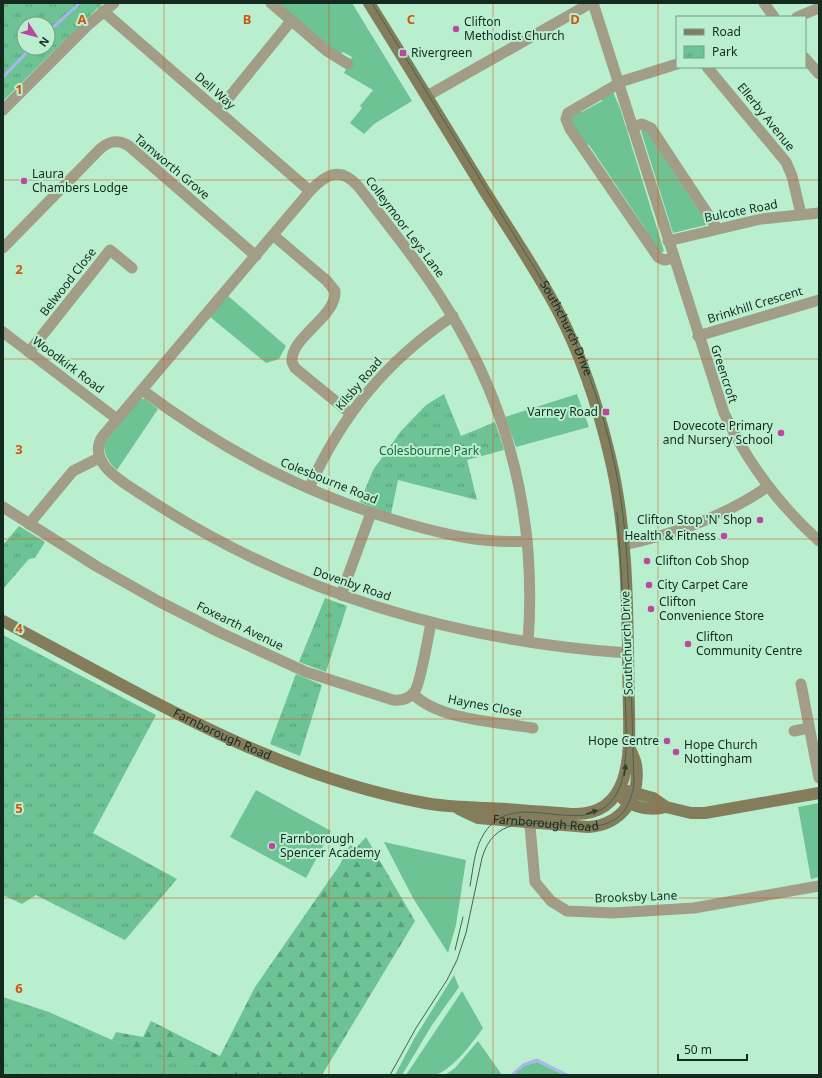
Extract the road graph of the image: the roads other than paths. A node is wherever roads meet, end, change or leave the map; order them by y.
1 (114, 3) edge
2 (271, 3) edge
3 (369, 3) edge
4 (592, 3) edge
5 (764, 3) edge
6 (819, 8) edge
7 (103, 11) junction
8 (773, 16) edge
9 (799, 16) edge
10 (292, 21) junction
11 (806, 59) edge
12 (348, 63) dead end
13 (676, 64) edge
14 (708, 68) edge
15 (819, 74) edge
16 (618, 83) junction
17 (427, 96) junction
18 (3, 110) edge
19 (218, 111) junction
20 (632, 127) junction
21 (310, 191) junction
22 (819, 213) edge
23 (801, 214) junction
24 (717, 228) junction
25 (273, 235) junction
26 (668, 240) junction
27 (3, 248) edge
28 (256, 256) junction
29 (674, 258) junction
30 (132, 268) dead end
31 (819, 300) edge
32 (453, 316) junction
33 (3, 332) edge
34 (698, 336) junction
35 (29, 352) junction
36 (142, 390) junction
37 (350, 414) junction
38 (117, 419) junction
39 (99, 458) junction
40 (767, 487) junction
41 (309, 488) junction
42 (3, 507) edge
43 (371, 513) junction
44 (29, 524) junction
45 (527, 541) junction
46 (819, 541) edge
47 (623, 545) junction
48 (341, 595) junction
49 (3, 621) edge
50 (431, 623) junction
51 (528, 642) junction
52 (628, 653) junction
53 (801, 684) dead end
54 (413, 694) junction
55 (533, 728) dead end
56 (809, 728) junction
57 (794, 731) dead end
58 (629, 747) junction
59 (819, 778) edge
60 (634, 792) junction
61 (619, 793) junction
62 (819, 793) edge
63 (630, 804) junction
64 (666, 807) junction
65 (530, 816) junction
66 (819, 886) edge

1 - 7 street
2 - 10 street
3 - 17 street, Southchurch Drive
4 - 16 street, Greencroft
4 - 17 street
5 - 8 street
6 - 9 street
7 - 18 street
7 - 19 street, Dell Way
10 - 12 street
10 - 19 street
11 - 15 street
13 - 16 street
14 - 23 street, Ellerby Avenue
16 - 20 street, Greencroft
16 - 29 street
17 - 47 street, Southchurch Drive
19 - 21 street, Dell Way
20 - 24 street
20 - 26 street, Greencroft
21 - 25 street, Colleymoor Leys Lane
21 - 32 street, Colleymoor Leys Lane
22 - 23 street, Bulcote Road
23 - 24 street, Bulcote Road
24 - 26 street, Bulcote Road
25 - 28 street, Colleymoor Leys Lane
25 - 37 street
26 - 29 street, Greencroft
27 - 28 street, Tamworth Grove
28 - 36 street, Colleymoor Leys Lane
29 - 34 street, Greencroft
30 - 35 street, Belwood Close
31 - 34 street, Brinkhill Crescent
32 - 37 street, Kilsby Road
32 - 45 street, Colleymoor Leys Lane
33 - 35 street, Woodkirk Road
34 - 40 street, Greencroft
35 - 38 street, Woodkirk Road
36 - 38 street, Colleymoor Leys Lane
36 - 41 street, Colesbourne Road
37 - 41 street, Kilsby Road
38 - 39 street, Colleymoor Leys Lane
39 - 44 street
39 - 48 street, Dovenby Road
40 - 46 street, Greencroft
40 - 47 street
41 - 43 street, Colesbourne Road
42 - 44 street, Foxearth Avenue
43 - 45 street, Colesbourne Road
43 - 48 street
44 - 54 street, Foxearth Avenue
45 - 51 street, Colleymoor Leys Lane
47 - 52 street, Southchurch Drive
48 - 50 street, Dovenby Road
49 - 65 street, Farnborough Road
50 - 51 street, Dovenby Road
50 - 54 street
51 - 52 street, Dovenby Road
52 - 58 street, Southchurch Drive
53 - 56 street
54 - 55 street, Haynes Close
56 - 57 street
56 - 59 street
58 - 60 street, Southchurch Drive
61 -> 58 street, Southchurch Drive
60 - 61 street
60 - 63 street, Farnborough Road
60 - 64 street
61 - 63 street
65 -> 61 street, Farnborough Road
62 - 64 street
63 - 64 street
63 - 65 street, Farnborough Road
65 - 66 street, Brooksby Lane

